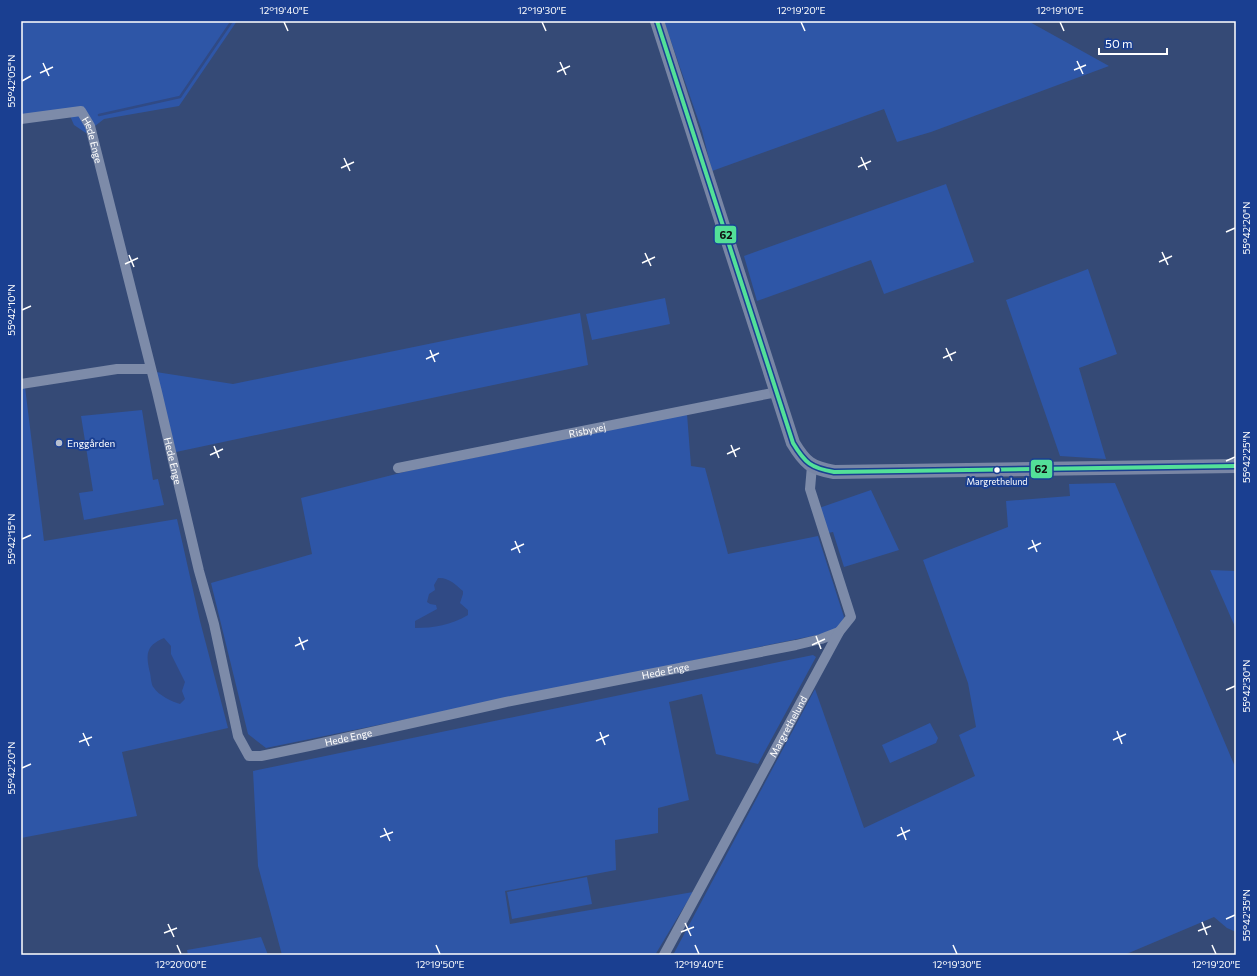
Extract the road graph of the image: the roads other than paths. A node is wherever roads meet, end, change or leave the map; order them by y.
1 (657, 21) edge
2 (21, 119) edge
3 (150, 369) junction
4 (21, 384) edge
5 (777, 392) junction
6 (812, 466) junction
7 (1236, 466) edge
8 (398, 468) dead end
9 (839, 632) junction
10 (664, 955) edge

1 - 5 street
2 - 3 street, Hede Enge
3 - 4 street
3 - 9 street, Hede Enge
5 - 6 street
5 - 8 street, Risbyvej
6 - 7 street
6 - 9 street, Margrethelund
9 - 10 street, Margrethelund

